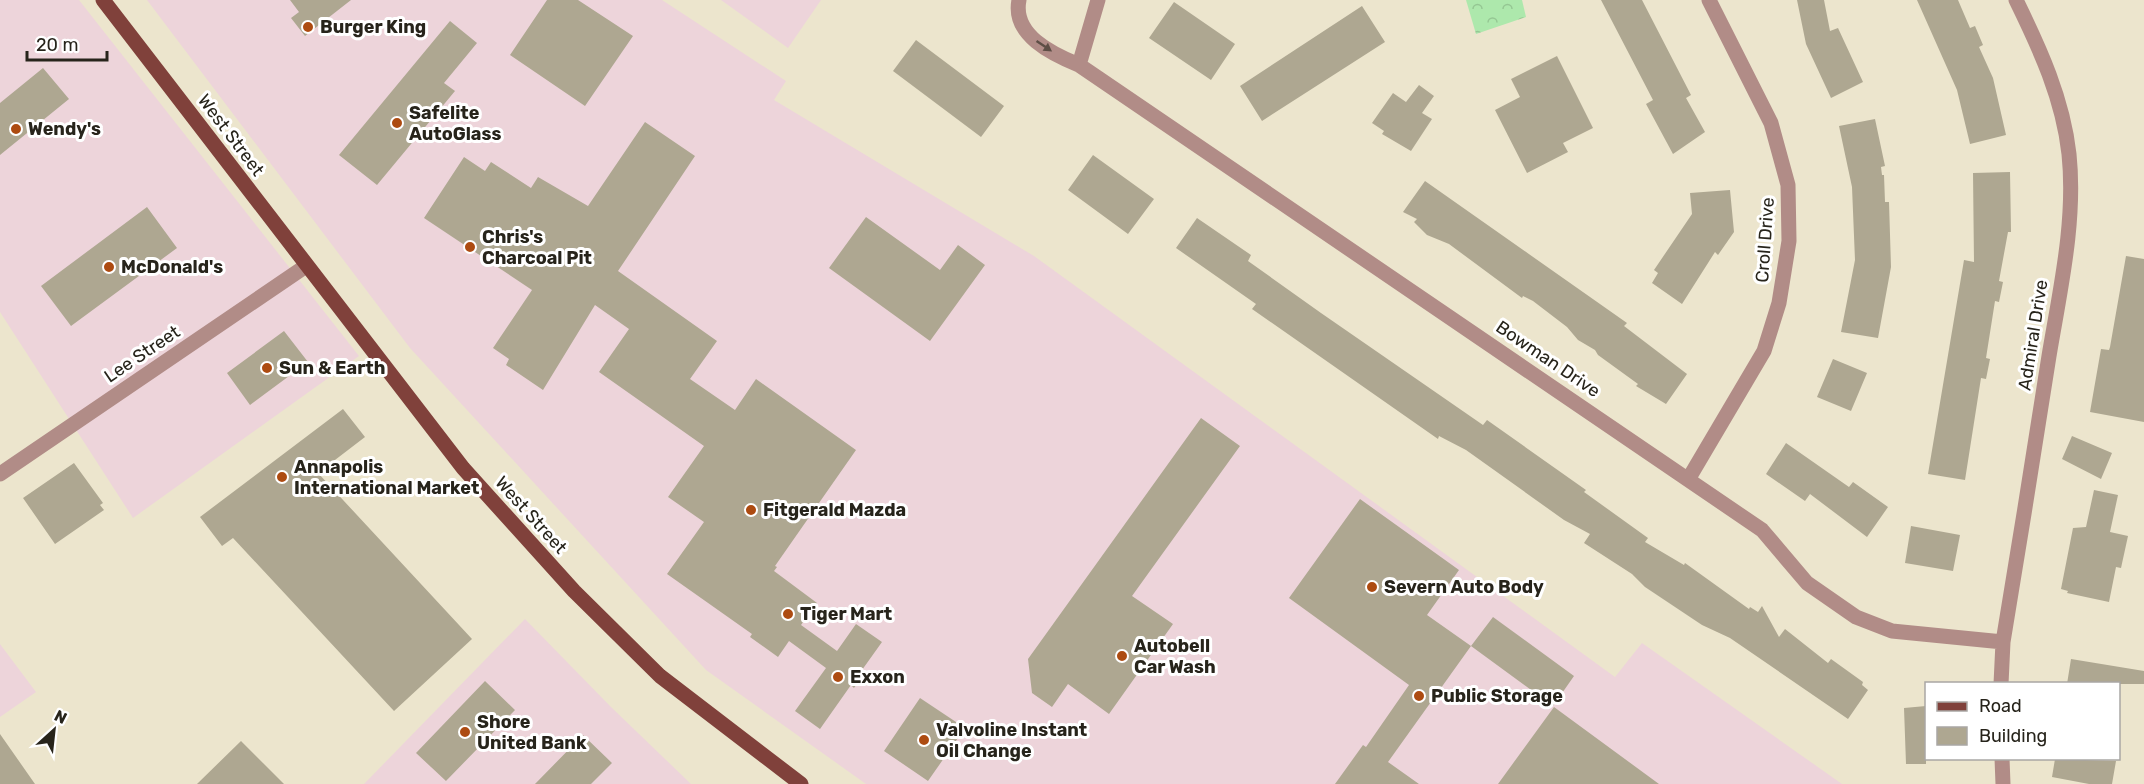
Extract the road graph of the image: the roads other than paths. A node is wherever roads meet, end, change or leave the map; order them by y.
1 (103, 0) edge
2 (1018, 0) edge
3 (1098, 0) edge
4 (1708, 0) edge
5 (2016, 0) edge
6 (1079, 65) junction
7 (306, 266) junction
8 (0, 474) edge
9 (1689, 478) junction
10 (2003, 642) junction
11 (2001, 682) edge
12 (2002, 760) edge
13 (801, 784) edge
14 (2003, 784) edge

1 - 7 main road, West Street
2 -> 6 street, Bowman Drive
3 - 6 street
4 - 9 street, Croll Drive
5 - 10 street, Admiral Drive
6 - 9 street, Bowman Drive
7 - 8 street, Lee Street
7 - 13 main road, West Street
9 - 10 street, Bowman Drive
10 - 11 street, Admiral Drive
12 - 14 street

